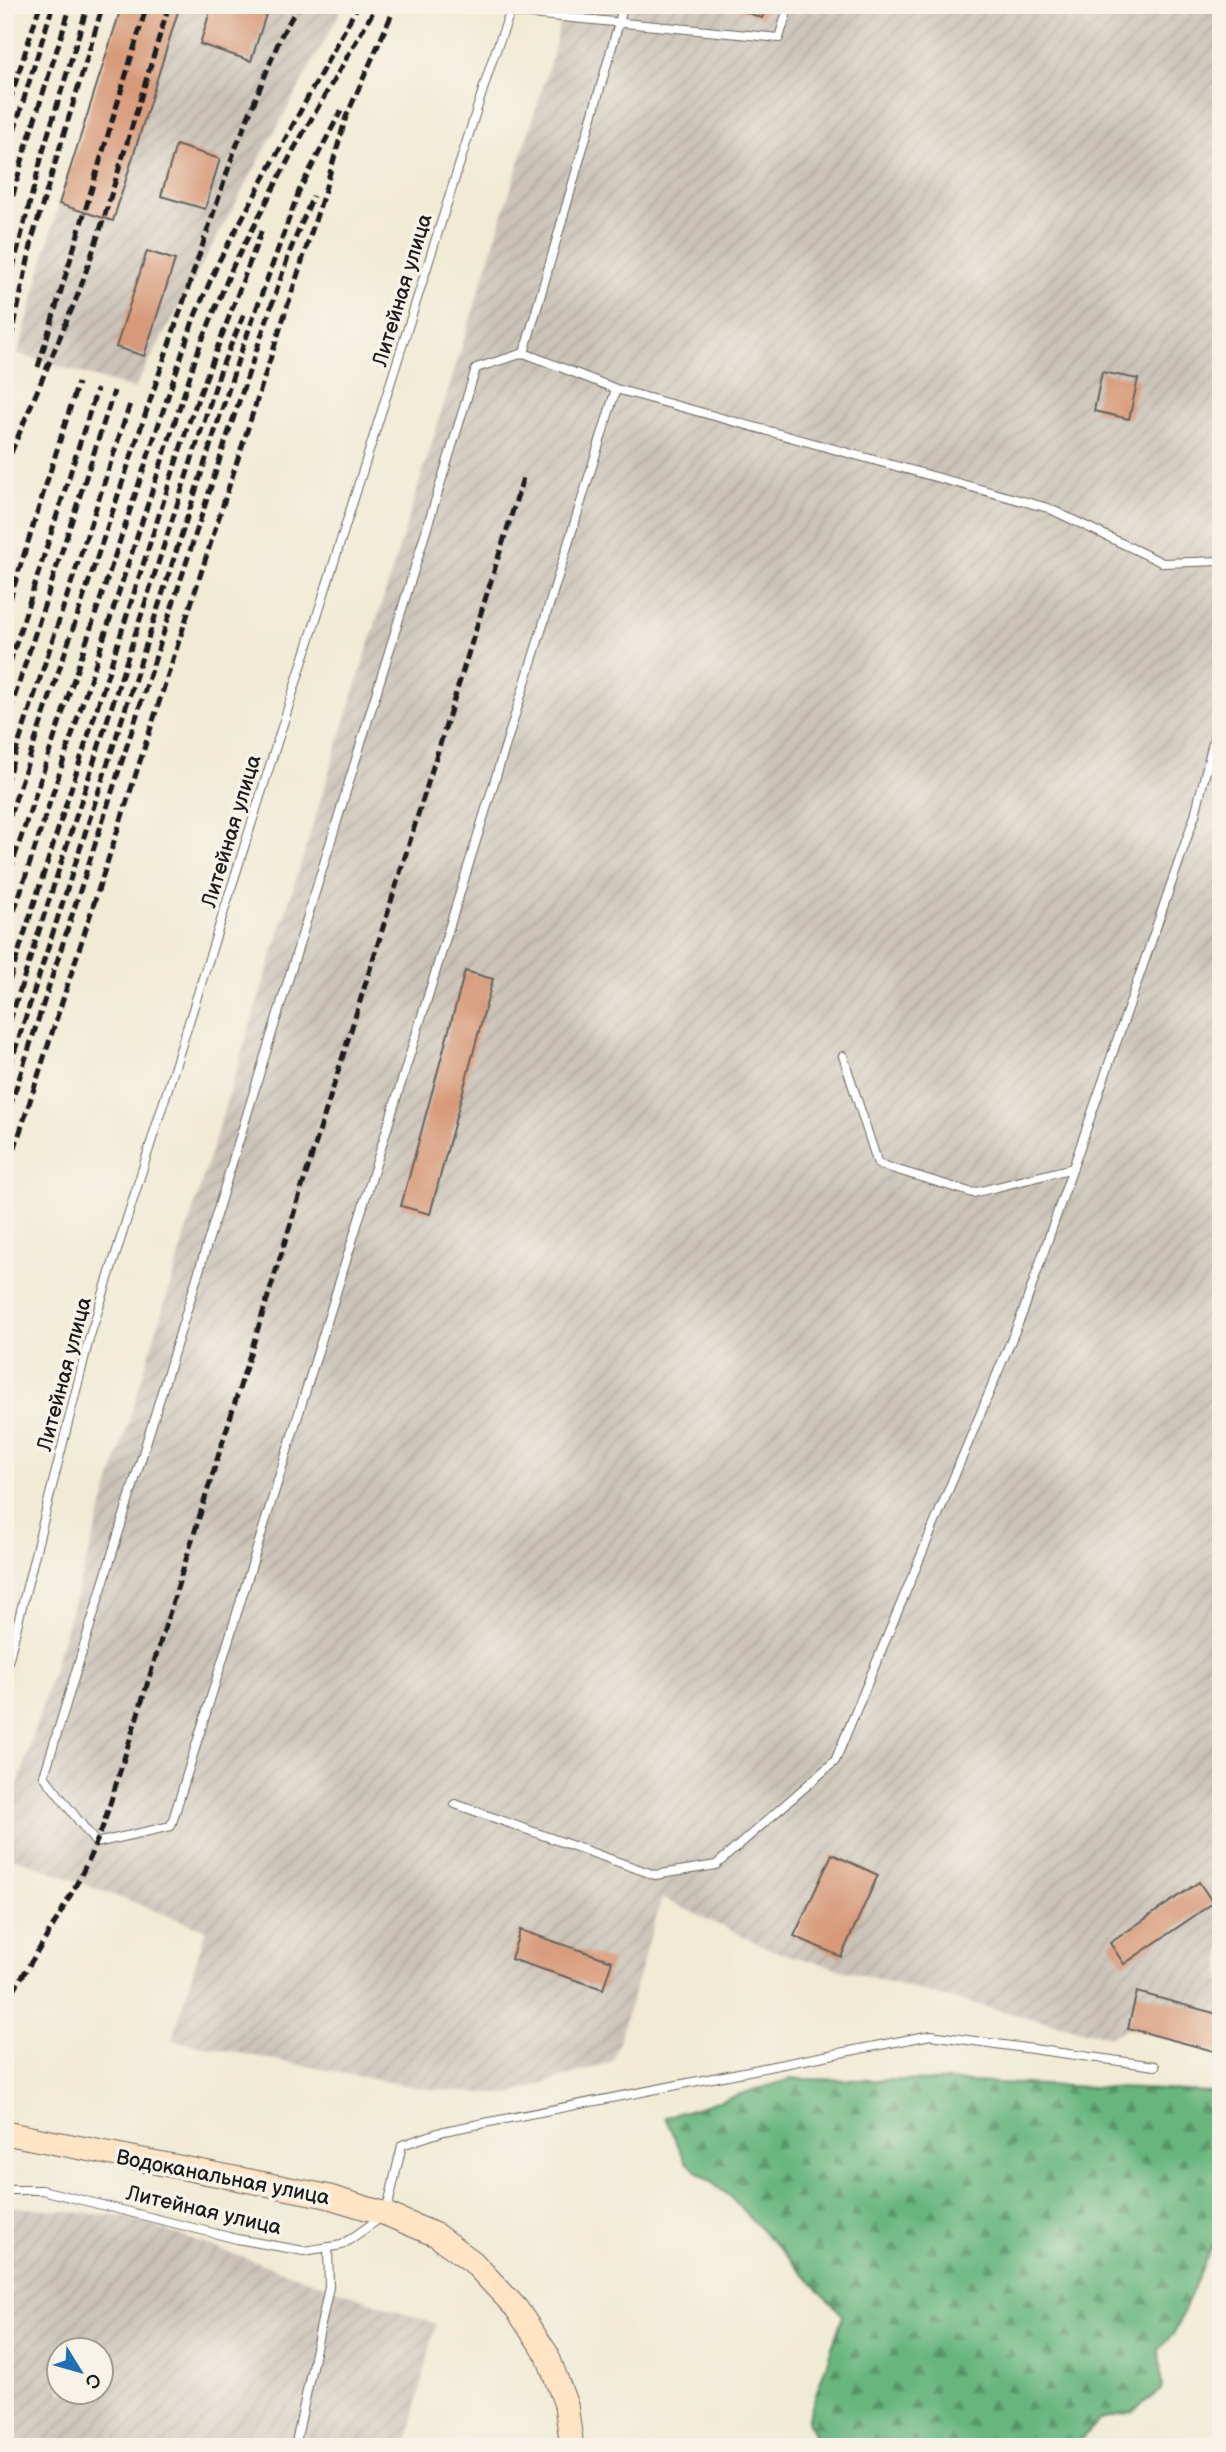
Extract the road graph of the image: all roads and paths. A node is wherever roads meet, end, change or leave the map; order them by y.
1 (624, 5) edge
2 (789, 5) edge
3 (512, 9) edge
4 (619, 22) junction
5 (524, 353) junction
6 (616, 389) junction
7 (1221, 561) edge
8 (1221, 710) edge
9 (843, 1056) dead end
10 (1073, 1168) junction
11 (5, 1674) edge
12 (455, 1804) dead end
13 (1155, 2066) dead end
14 (5, 2133) edge
15 (5, 2190) edge
16 (386, 2214) junction
17 (328, 2247) junction
18 (295, 2447) edge
19 (572, 2447) edge

1 - 4 lane
2 - 4 lane
3 - 4 lane
3 - 11 lane, Литейная улица
4 - 5 lane
5 - 6 lane
5 - 6 lane
6 - 7 lane
8 - 10 lane
9 - 10 lane
10 - 12 lane
13 - 16 lane
14 - 16 main road, Водоканальная улица
15 - 17 lane, Литейная улица
16 - 17 lane, Литейная улица
16 - 19 main road, Водоканальная улица
17 - 18 lane

